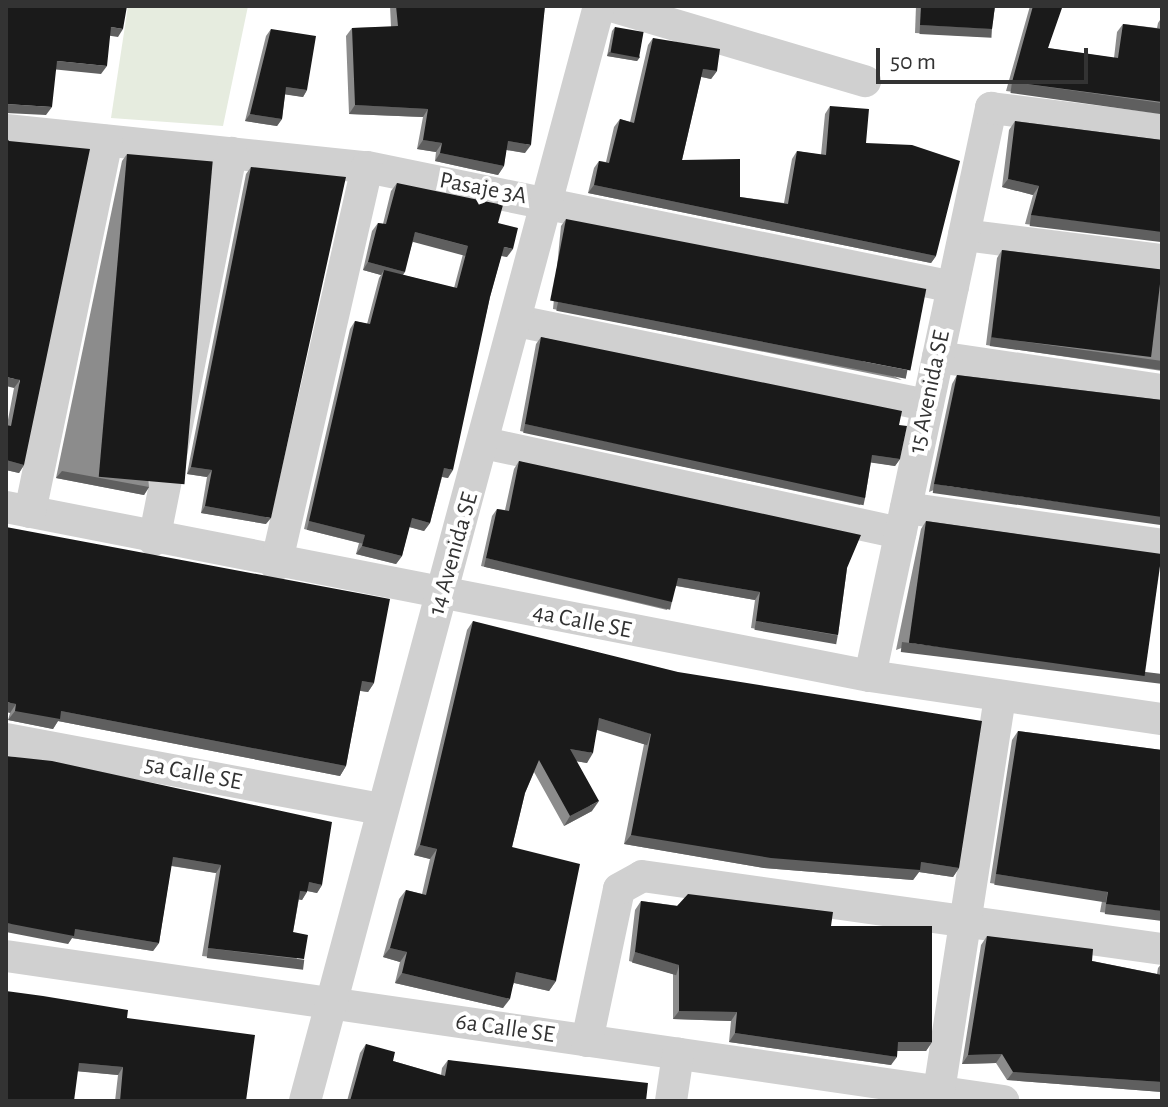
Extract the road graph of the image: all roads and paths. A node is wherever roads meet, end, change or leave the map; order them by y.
1 (599, 6) edge
2 (611, 6) edge
3 (865, 81) dead end
4 (6, 130) edge
5 (1162, 130) edge
6 (107, 141) junction
7 (231, 153) junction
8 (367, 167) junction
9 (548, 201) junction
10 (964, 235) junction
11 (1162, 260) edge
12 (953, 287) junction
13 (517, 321) junction
14 (938, 357) junction
15 (1162, 390) edge
16 (928, 405) junction
17 (484, 443) junction
18 (18, 510) edge
19 (903, 520) junction
20 (154, 540) junction
21 (1162, 545) edge
22 (276, 565) junction
23 (442, 596) junction
24 (870, 676) junction
25 (1000, 696) junction
26 (1162, 719) edge
27 (6, 739) edge
28 (381, 809) junction
29 (966, 917) junction
30 (1162, 949) edge
31 (6, 956) edge
32 (330, 1004) junction
33 (587, 1041) junction
34 (678, 1054) junction
35 (939, 1091) junction
36 (305, 1101) edge
37 (671, 1101) edge
38 (1004, 1101) edge

1 - 9 street, 14 Avenida SE
2 - 3 street
4 - 6 street, Pasaje 3A
5 - 10 street, 15 Avenida SE
6 - 7 street, Pasaje 3A
6 - 18 street
7 - 8 street, Pasaje 3A
7 - 20 street
8 - 9 street, Pasaje 3A
8 - 22 street
9 - 12 street, Pasaje 3A
9 - 13 street, 14 Avenida SE
10 - 11 street
10 - 12 street, 15 Avenida SE
12 - 14 street, 15 Avenida SE
13 - 16 street
13 - 17 street, 14 Avenida SE
14 - 15 street
14 - 16 street, 15 Avenida SE
16 - 19 street, 15 Avenida SE
17 - 19 street
17 - 23 street, 14 Avenida SE
18 - 20 street, 4a Calle SE
19 - 21 street
19 - 24 street, 15 Avenida SE
20 - 22 street, 4a Calle SE
22 - 23 street, 4a Calle SE
23 - 24 street, 4a Calle SE
23 - 28 street, 14 Avenida SE
24 - 25 street, 4a Calle SE
25 - 26 street, 4a Calle SE
25 - 29 street
27 - 28 street, 5a Calle SE
28 - 32 street, 14 Avenida SE
29 - 30 street
29 - 33 street
29 - 35 street
31 - 32 street, 6a Calle SE
32 - 33 street, 6a Calle SE
32 - 36 street, 14 Avenida SE
33 - 34 street, 6a Calle SE
34 - 35 street, 6a Calle SE
34 - 37 street
35 - 38 street, 6a Calle SE

